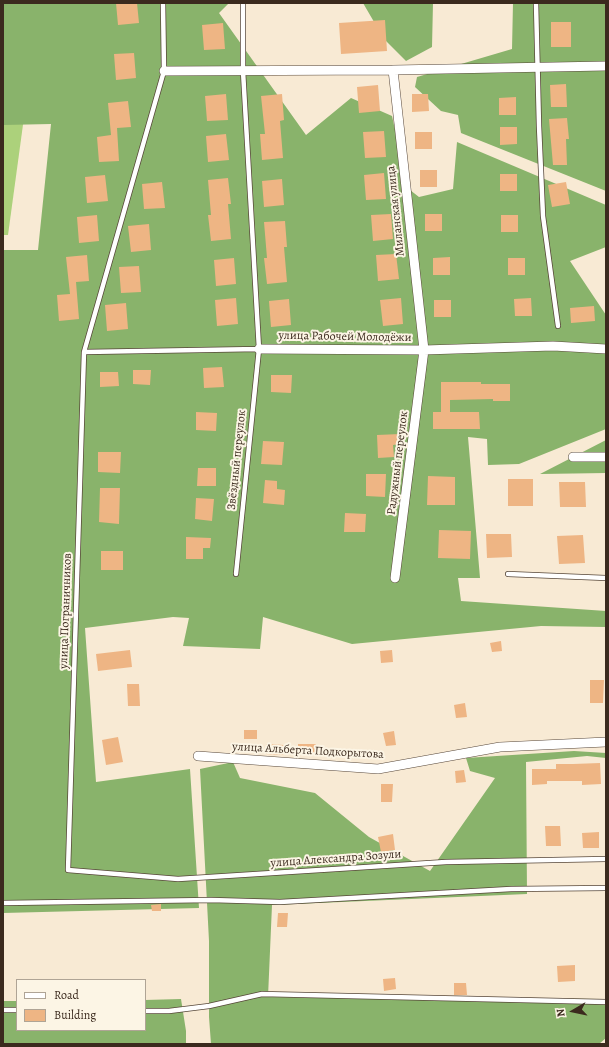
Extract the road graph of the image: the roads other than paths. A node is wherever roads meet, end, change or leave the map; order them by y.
1 (163, 3) edge
2 (242, 3) edge
3 (536, 3) edge
4 (606, 66) edge
5 (538, 67) junction
6 (164, 70) junction
7 (393, 70) junction
8 (243, 71) junction
9 (558, 326) dead end
10 (258, 349) junction
11 (606, 349) edge
12 (424, 350) junction
13 (84, 352) junction
14 (573, 457) dead end
15 (606, 457) edge
16 (236, 574) dead end
17 (508, 574) dead end
18 (396, 578) dead end
19 (606, 578) edge
20 (606, 742) edge
21 (198, 756) dead end
22 (606, 859) edge
23 (68, 870) joint
24 (606, 888) edge
25 (3, 903) edge
26 (606, 1002) edge
27 (3, 1010) edge
28 (16, 1010) edge
29 (146, 1011) edge

1 - 6 lane, улица Пограничников
2 - 8 lane, Звёздный переулок
3 - 5 lane
4 - 5 street
5 - 7 street
5 - 9 lane
6 - 8 street
6 - 13 lane, улица Пограничников
7 - 8 street
7 - 12 street, Миланская улица
8 - 10 lane, Звёздный переулок
10 - 12 street, улица Рабочей Молодёжи
10 - 13 lane, улица Рабочей Молодёжи
10 - 16 lane, Звёздный переулок
11 - 12 street, улица Рабочей Молодёжи
12 - 18 street, Радужный переулок
13 - 23 lane, улица Пограничников
14 - 15 street
17 - 19 lane
20 - 21 street, улица Альберта Подкорытова
22 - 23 lane, улица Александра Зозули
24 - 25 lane
26 - 29 lane
27 - 28 lane

